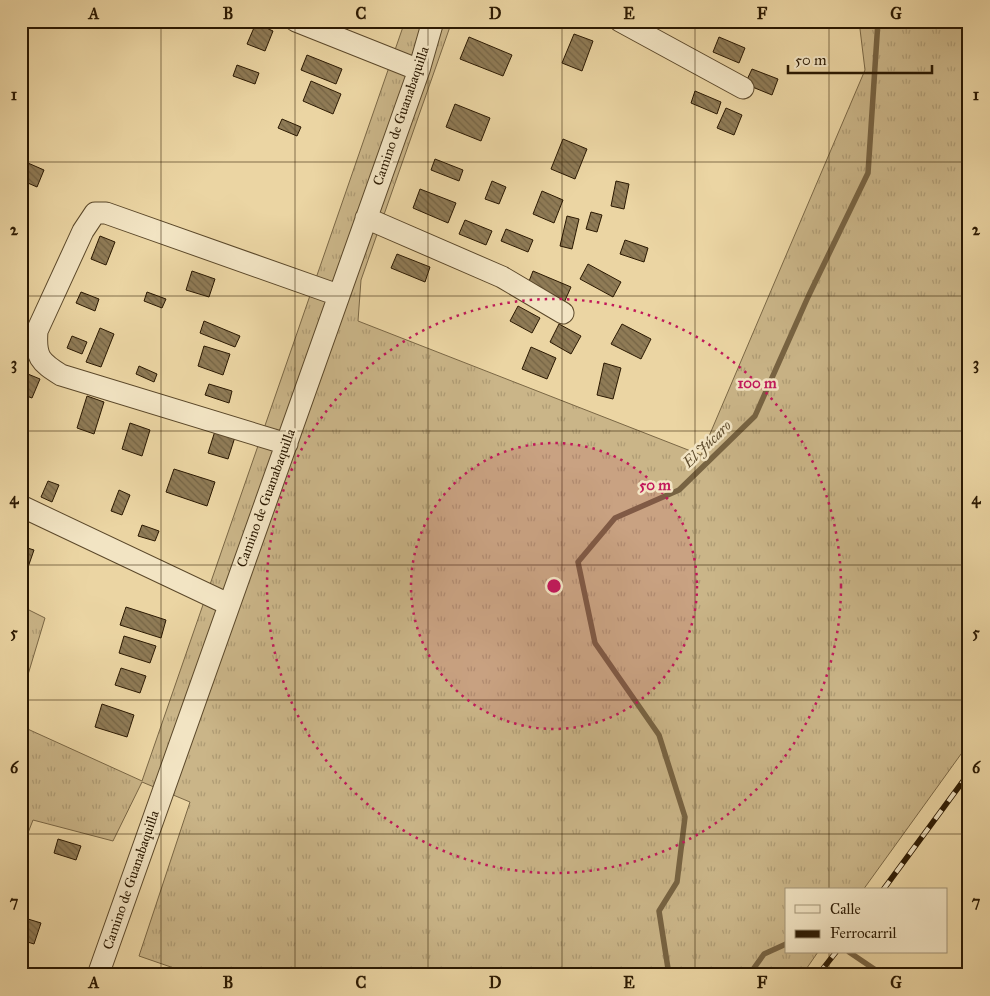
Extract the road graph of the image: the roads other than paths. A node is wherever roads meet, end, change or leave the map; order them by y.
1 (296, 21) edge
2 (434, 21) edge
3 (620, 21) edge
4 (418, 70) junction
5 (743, 88) dead end
6 (366, 218) junction
7 (338, 295) junction
8 (563, 313) dead end
9 (287, 444) junction
10 (21, 506) edge
11 (228, 604) junction
12 (98, 975) edge

1 - 4 street
2 - 4 street, Camino de Guanabaquilla
3 - 5 street
4 - 6 street, Camino de Guanabaquilla
6 - 7 street, Camino de Guanabaquilla
6 - 8 street
7 - 9 street, Camino de Guanabaquilla
7 - 9 street
9 - 11 street, Camino de Guanabaquilla
10 - 11 street
11 - 12 street, Camino de Guanabaquilla

